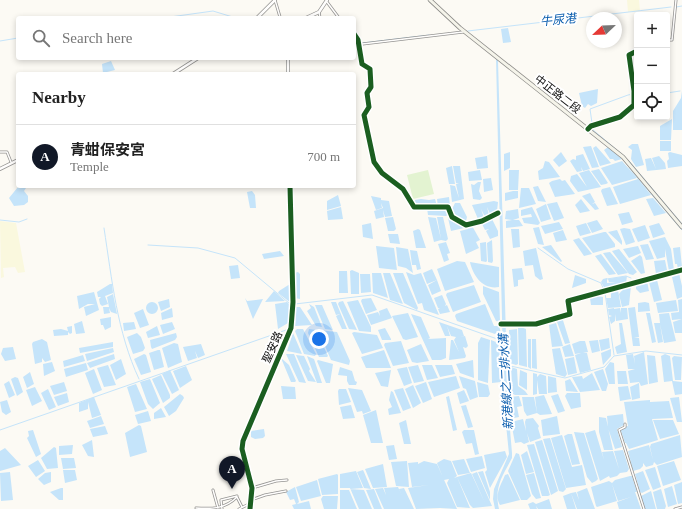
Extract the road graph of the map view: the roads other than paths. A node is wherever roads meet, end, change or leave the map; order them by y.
1 (275, 0) edge
2 (430, 0) edge
3 (676, 0) edge
4 (327, 1) edge
5 (319, 12) junction
6 (259, 16) edge
7 (280, 16) edge
8 (310, 16) edge
9 (320, 16) edge
10 (338, 16) edge
11 (464, 32) junction
12 (356, 38) edge
13 (670, 40) edge
14 (359, 44) junction
15 (356, 45) edge
16 (634, 52) edge
17 (195, 60) edge
18 (288, 60) edge
19 (176, 72) edge
20 (288, 72) edge
21 (588, 128) junction
22 (0, 152) edge
23 (16, 161) edge
24 (12, 163) junction
25 (0, 169) edge
26 (290, 188) edge
27 (498, 213) dead end
28 (682, 227) edge
29 (682, 270) edge
30 (501, 324) dead end
31 (625, 424) dead end
32 (287, 480) dead end
33 (252, 488) junction
34 (213, 490) dead end
35 (286, 491) dead end
36 (237, 496) dead end
37 (250, 502) junction
38 (242, 507) junction
39 (682, 507) edge
40 (196, 508) edge
41 (218, 508) edge
42 (222, 508) edge
43 (239, 509) edge
44 (250, 509) edge
45 (644, 509) edge
46 (675, 509) edge

1 - 6 street
1 - 7 street
2 - 11 main road, 中正路二段
3 - 13 street
4 - 5 street
4 - 10 street
5 - 8 street
5 - 9 street
11 - 14 street
11 - 21 main road, 中正路二段
12 - 14 street
14 - 15 street
14 - 27 street
16 - 21 street
17 - 19 street
18 - 20 street
21 - 28 main road, 中正路二段
22 - 24 street
23 - 24 street
24 - 25 street
26 - 33 street, 聖安路
29 - 30 street
31 - 45 street
32 - 33 street
33 - 37 street, 聖安路
34 - 41 street
35 - 37 street
36 - 42 street
37 - 38 street
37 - 44 street, 聖安路
38 - 42 street
38 - 43 street
39 - 46 street
40 - 41 street
41 - 42 street

